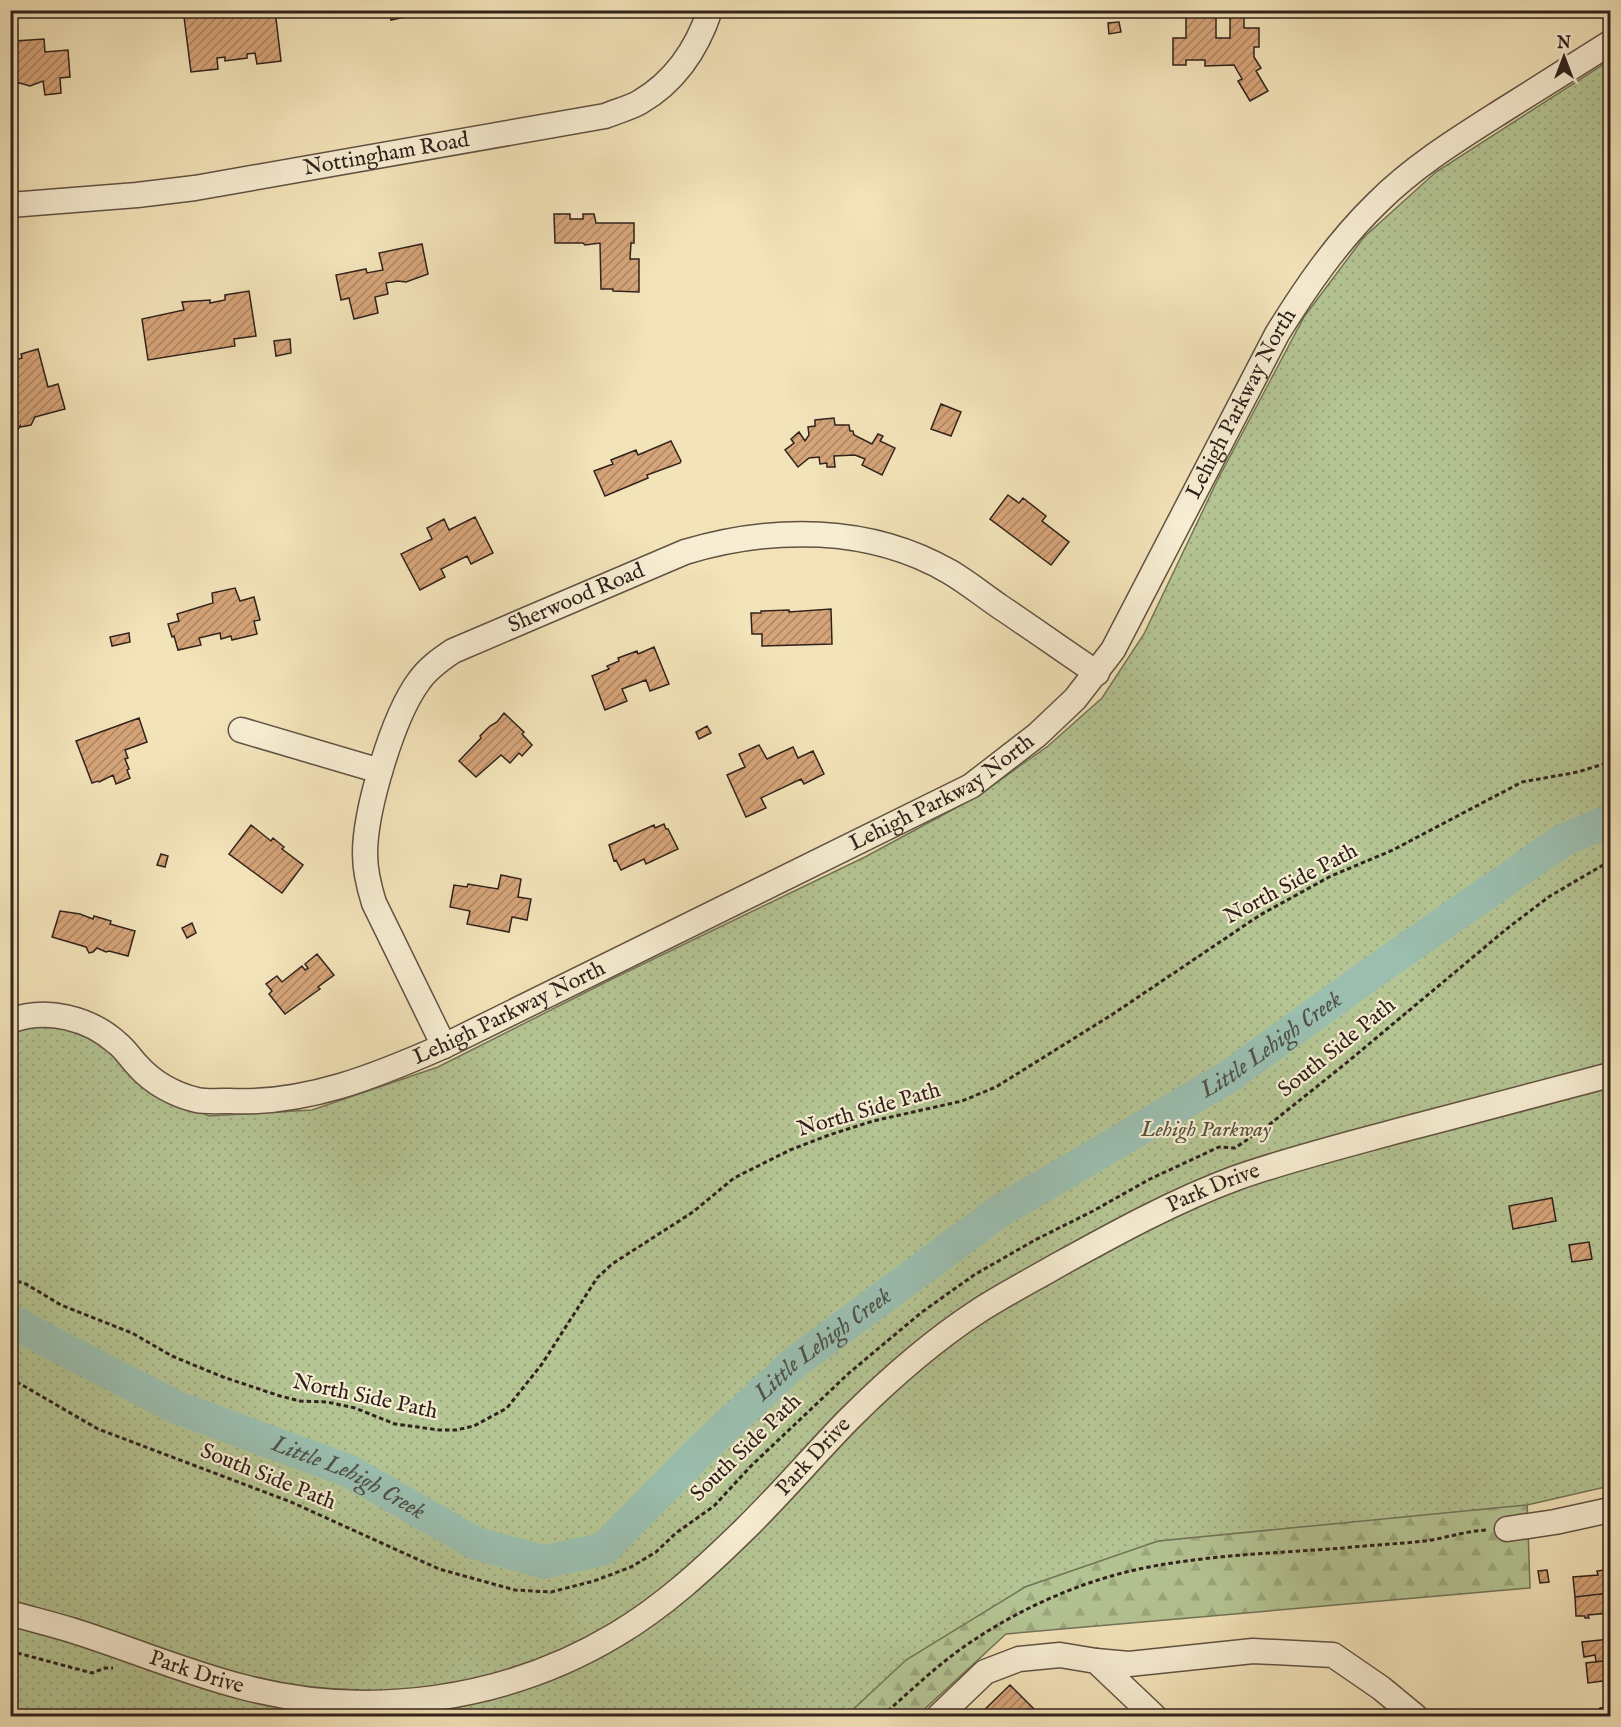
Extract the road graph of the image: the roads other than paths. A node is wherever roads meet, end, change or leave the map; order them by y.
1 (710, 10) edge
2 (1611, 43) edge
3 (10, 205) edge
4 (1097, 673) junction
5 (241, 730) dead end
6 (380, 771) junction
7 (10, 1021) edge
8 (444, 1046) junction
9 (1611, 1075) edge
10 (1611, 1510) edge
11 (1507, 1529) road end
12 (10, 1613) edge
13 (1096, 1661) junction
14 (326, 1709) edge
15 (939, 1716) edge
16 (1154, 1716) edge
17 (1415, 1716) edge

1 - 3 street, Nottingham Road
2 - 4 street, Lehigh Parkway North
4 - 6 street, Sherwood Road
4 - 8 street, Lehigh Parkway North
5 - 6 street
6 - 8 street, Sherwood Road
7 - 8 street, Lehigh Parkway North
9 - 14 street, Park Drive
10 - 11 street
12 - 14 street, Park Drive
13 - 15 street
13 - 16 street
13 - 17 street

